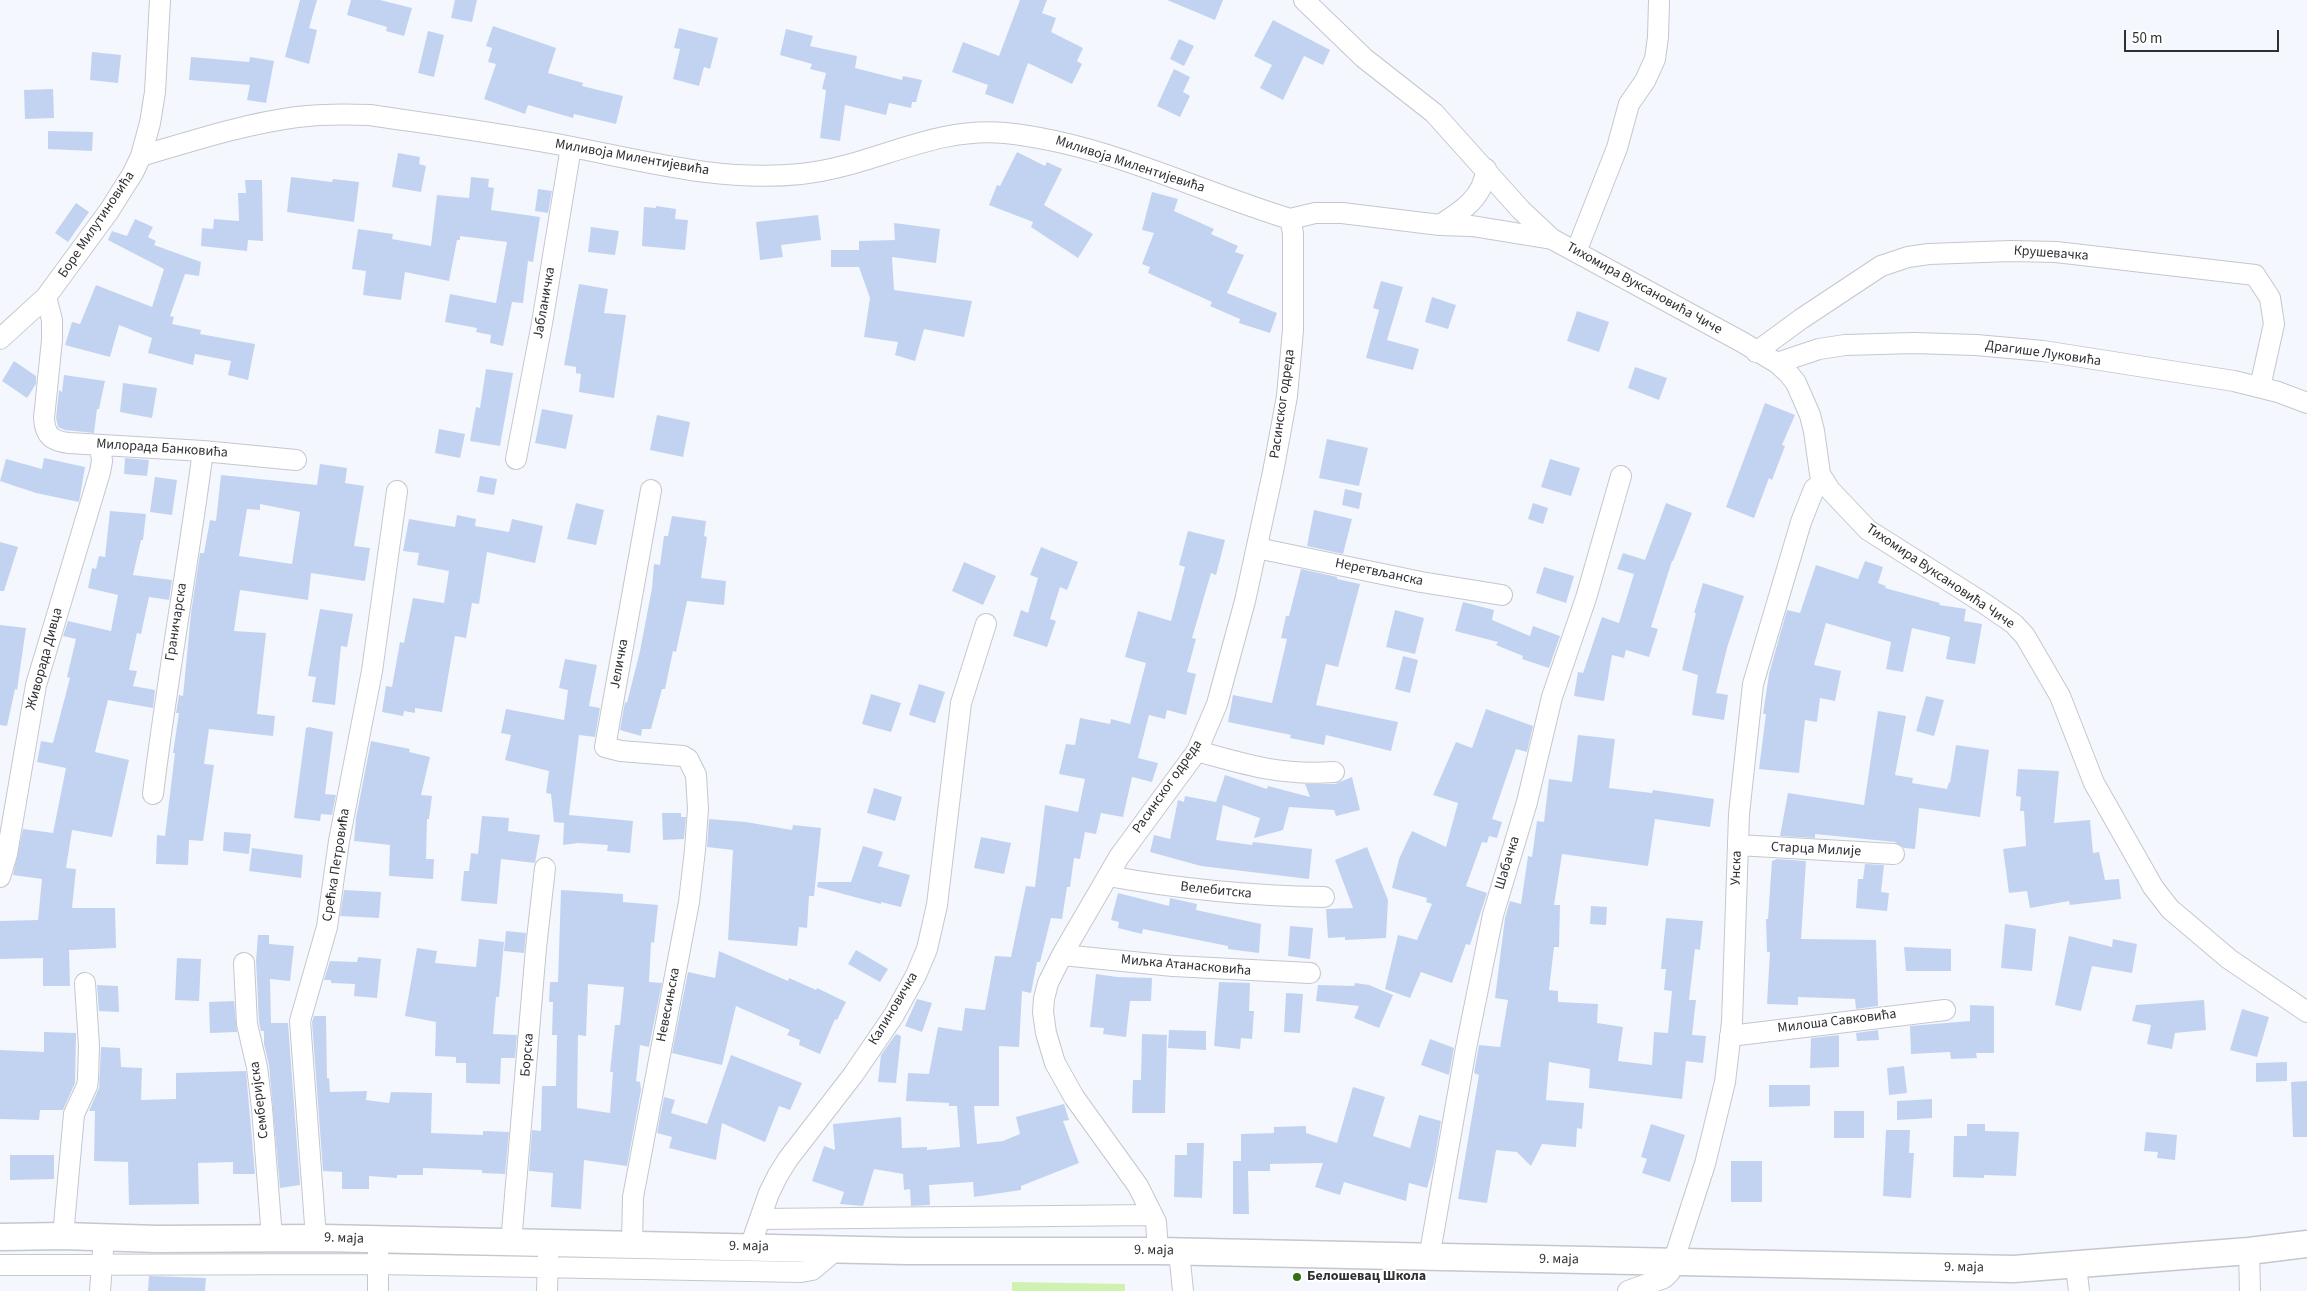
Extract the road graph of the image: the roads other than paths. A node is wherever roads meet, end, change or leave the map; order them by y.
1 (160, 0) edge
2 (1304, 0) edge
3 (1659, 1) dead end
4 (571, 147) junction
5 (141, 156) junction
6 (1486, 168) junction
7 (1290, 219) junction
8 (1440, 226) junction
9 (1552, 239) junction
10 (1576, 252) junction
11 (46, 297) junction
12 (0, 338) edge
13 (1756, 352) junction
14 (1777, 363) junction
15 (2260, 387) junction
16 (2307, 403) edge
17 (100, 445) junction
18 (203, 451) junction
19 (516, 459) dead end
20 (296, 460) dead end
21 (1621, 476) dead end
22 (1823, 481) junction
23 (398, 490) dead end
24 (651, 490) dead end
25 (1256, 548) junction
26 (1502, 595) dead end
27 (986, 624) dead end
28 (1197, 751) junction
29 (693, 766) joint
30 (1334, 772) dead end
31 (153, 794) dead end
32 (1738, 845) junction
33 (1894, 854) dead end
34 (545, 868) dead end
35 (1108, 876) junction
36 (0, 877) edge
37 (1324, 897) dead end
38 (1062, 955) junction
39 (244, 963) dead end
40 (1310, 973) dead end
41 (84, 983) dead end
42 (1944, 1010) dead end
43 (2307, 1012) edge
44 (1730, 1036) junction
45 (1152, 1215) junction
46 (760, 1219) junction
47 (63, 1236) junction
48 (0, 1237) edge
49 (104, 1237) junction
50 (272, 1238) junction
51 (316, 1238) junction
52 (511, 1243) junction
53 (632, 1244) junction
54 (2307, 1244) edge
55 (750, 1247) junction
56 (837, 1249) junction
57 (1169, 1251) junction
58 (2249, 1251) junction
59 (378, 1252) junction
60 (548, 1256) junction
61 (1429, 1258) junction
62 (1674, 1261) junction
63 (0, 1265) edge
64 (102, 1266) junction
65 (2078, 1278) edge
66 (100, 1291) edge
67 (378, 1291) edge
68 (547, 1291) edge
69 (1184, 1291) edge
70 (1628, 1291) edge
71 (2250, 1291) edge

1 - 5 street, Боре Милутиновића
2 - 6 street, Тихомира Вуксановића Чиче
3 - 10 street
4 - 5 street, Миливоја Милентијевића
4 - 7 street, Миливоја Милентијевића
4 - 19 street, Јабланичка
5 - 11 street, Боре Милутиновића
6 - 8 street
6 - 9 street, Тихомира Вуксановића Чиче
7 - 8 street
7 - 25 street, Расинског одреда
8 - 9 street
9 - 10 street, Тихомира Вуксановића Чиче
10 - 13 street, Тихомира Вуксановића Чиче
11 - 12 street, Боре Милутиновића
11 - 17 street, Милорада Банковића
13 - 14 street, Тихомира Вуксановића Чиче
13 - 15 street, Крушевачка
14 - 15 street, Драгише Луковића
14 - 22 street, Тихомира Вуксановића Чиче
15 - 16 street, Драгише Луковића
17 - 18 street, Милорада Банковића
17 - 36 street, Живорада Дивца
18 - 20 street, Милорада Банковића
18 - 31 street, Граничарска
21 - 61 street, Шабачка
22 - 32 street, Унска
22 - 43 street, Тихомира Вуксановића Чиче
23 - 51 street, Срећка Петровића
24 - 29 street, Јеличка
25 - 26 street, Неретвљанска
25 - 28 street, Расинског одреда
27 - 46 street, Калиновичка
28 - 30 street
28 - 35 street, Расинског одреда
29 - 53 street, Невесињска
32 - 33 street, Старца Милије
32 - 44 street, Унска
34 - 52 street, Борска
35 - 37 street, Велебитска
35 - 38 street, Расинског одреда
38 - 40 street, Миљка Атанасковића
38 - 45 street, Расинског одреда
39 - 50 street, Семберијска
41 - 47 street
42 - 44 street, Милоша Савковића
44 - 62 street, Унска
45 - 46 street
45 - 57 street, Расинског одреда
46 - 55 street, Калиновичка
47 - 48 main road, 9. маја
47 - 49 main road, 9. маја
49 - 50 main road, 9. маја
49 - 64 street
50 - 51 main road, 9. маја
51 - 59 main road, 9. маја
52 - 59 main road, 9. маја
52 - 60 main road, 9. маја
53 - 55 main road, 9. маја
53 - 60 main road, 9. маја
54 - 58 main road, 9. маја
55 - 56 main road, 9. маја
56 - 57 main road, 9. маја
56 - 60 street
57 - 61 main road, 9. маја
57 - 69 street, Расинског одреда
58 - 65 main road, 9. маја
58 - 71 street
59 - 60 street
59 - 64 street
59 - 67 street
60 - 68 street
61 - 62 main road, 9. маја
62 - 65 main road, 9. маја
62 - 70 street, Унска
63 - 64 street
64 - 66 street

